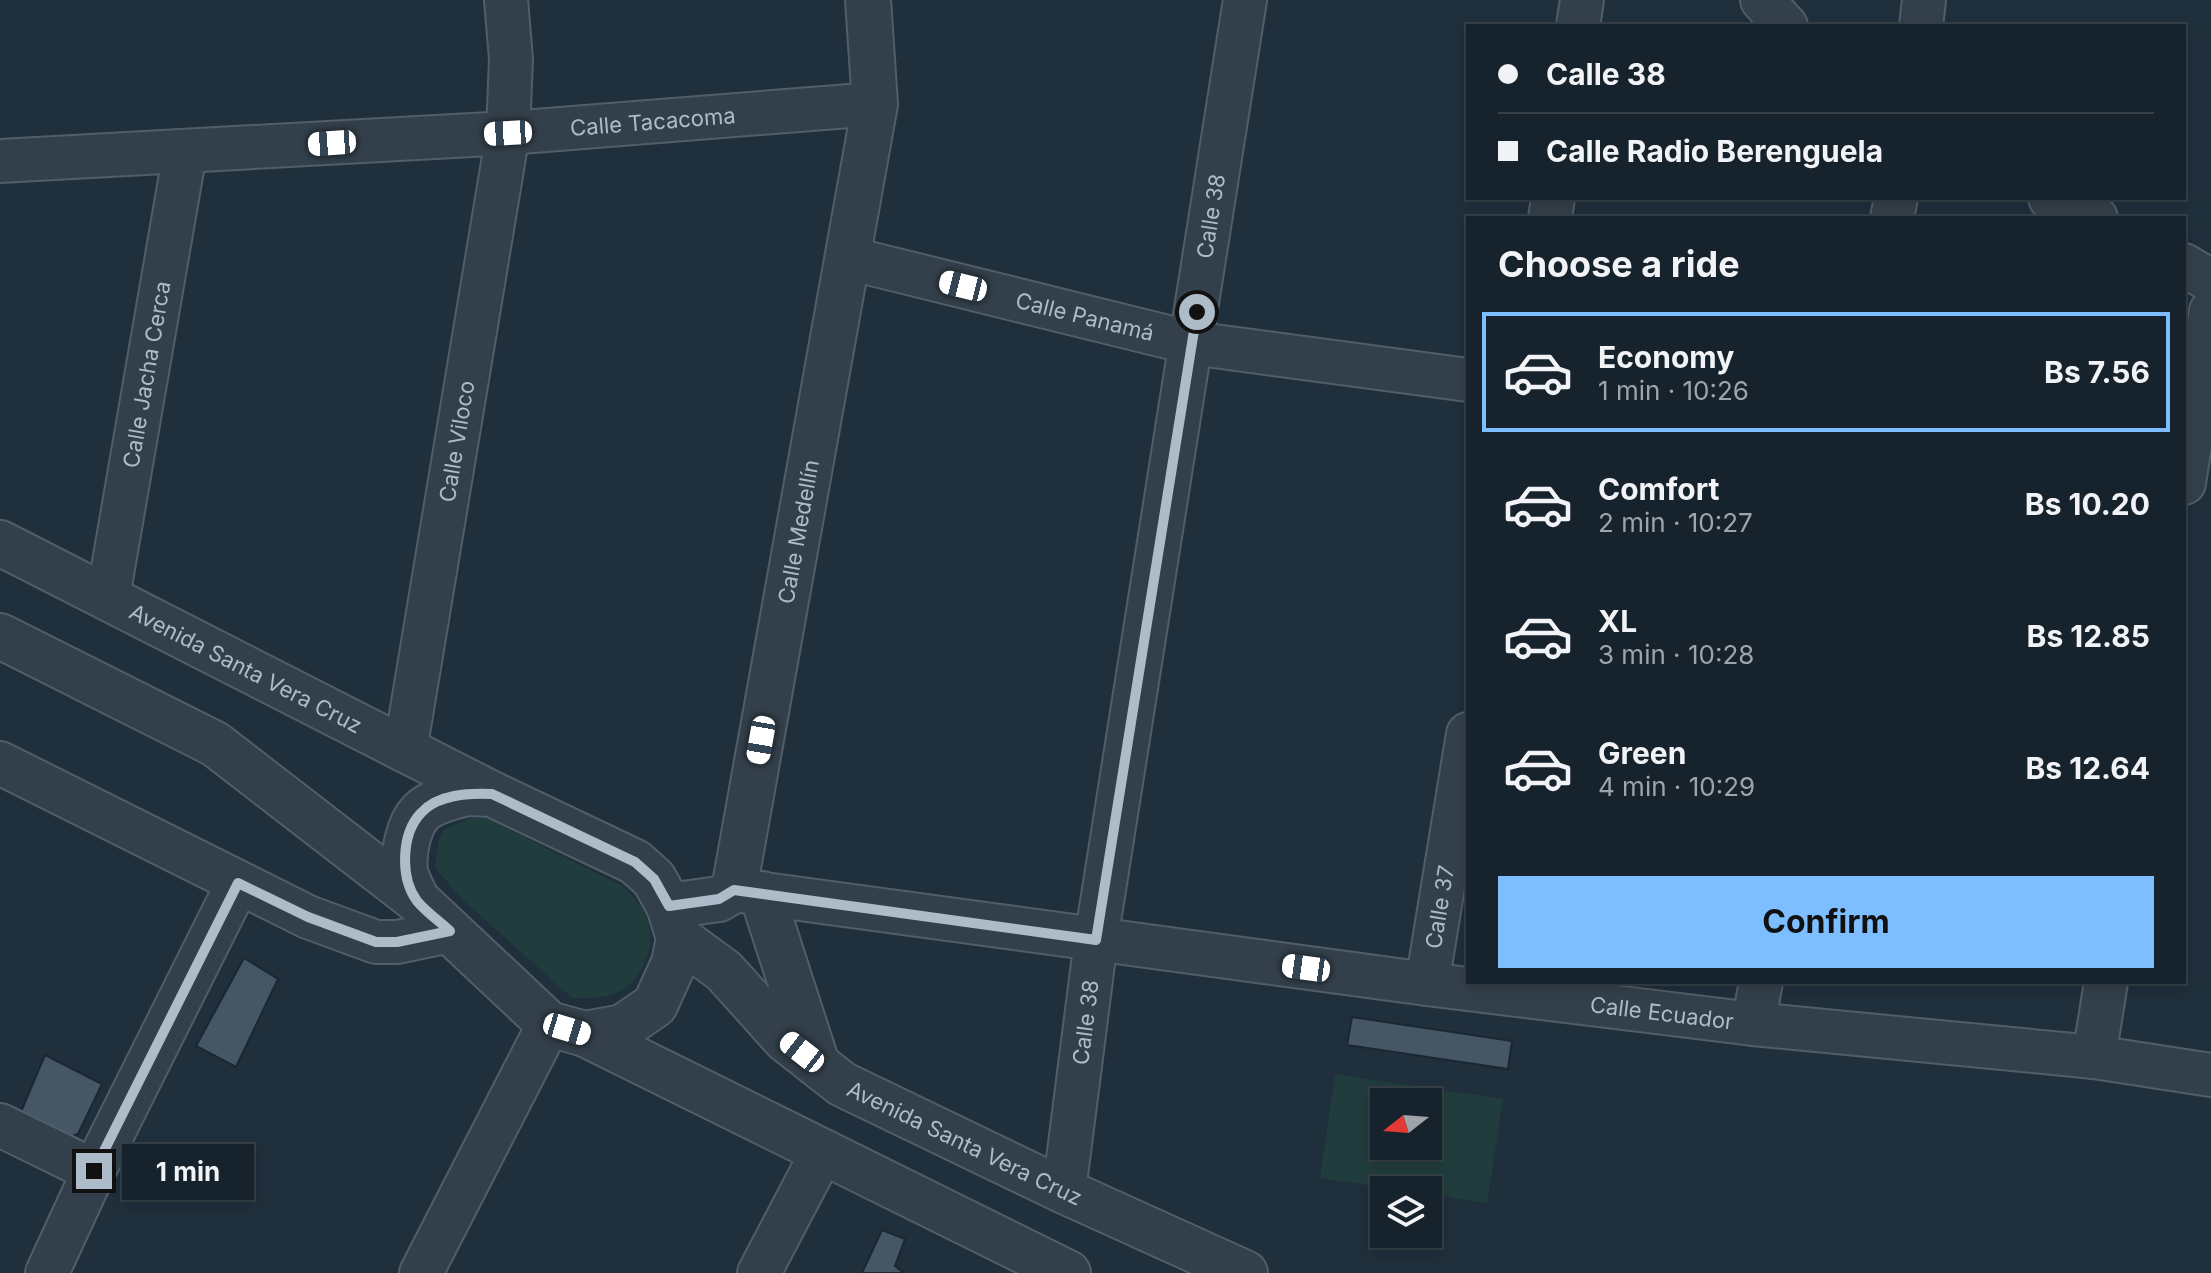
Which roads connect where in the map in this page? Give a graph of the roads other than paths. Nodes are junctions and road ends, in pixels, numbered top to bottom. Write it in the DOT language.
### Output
graph roads {
  1 [pos="506,0"];
  2 [pos="868,0"];
  3 [pos="1245,0"];
  4 [pos="1582,0"];
  5 [pos="1762,0"];
  6 [pos="1924,0"];
  7 [pos="1578,24"];
  8 [pos="1784,24"];
  9 [pos="1921,24"];
  10 [pos="875,104"];
  11 [pos="508,133"];
  12 [pos="185,152"];
  13 [pos="0,161"];
  14 [pos="2055,200"];
  15 [pos="2091,216"];
  16 [pos="848,258"];
  17 [pos="2186,266"];
  18 [pos="2211,281"];
  19 [pos="2211,311"];
  20 [pos="1192,343"];
  21 [pos="1466,380"];
  22 [pos="2186,471"];
  23 [pos="2186,484"];
  24 [pos="2211,487"];
  25 [pos="0,543"];
  26 [pos="108,597"];
  27 [pos="0,636"];
  28 [pos="1466,746"];
  29 [pos="405,751"];
  30 [pos="0,763"];
  31 [pos="492,794"];
  32 [pos="238,883"];
  33 [pos="748,892"];
  34 [pos="417,900"];
  35 [pos="674,922"];
  36 [pos="450,931"];
  37 [pos="1096,940"];
  38 [pos="1427,984"];
  39 [pos="1761,984"];
  40 [pos="2106,984"];
  41 [pos="1753,1024"];
  42 [pos="567,1029"];
  43 [pos="2094,1057"];
  44 [pos="817,1064"];
  45 [pos="2211,1075"];
  46 [pos="0,1125"];
  47 [pos="823,1151"];
  48 [pos="94,1171"];
  49 [pos="1064,1191"];
  50 [pos="47,1273"];
  51 [pos="421,1273"];
  52 [pos="759,1273"];
  53 [pos="1068,1273"];
  54 [pos="1245,1273"];
  1 -- 11 [label="street, Calle Viloco"];
  2 -- 10 [label="street, Calle Medellín"];
  3 -- 20 [label="street, Calle 38"];
  4 -- 7 [label="street"];
  5 -- 8 [label="street"];
  6 -- 9 [label="street"];
  10 -- 11 [label="street, Calle Tacacoma"];
  10 -- 16 [label="street, Calle Medellín"];
  11 -- 12 [label="street, Calle Tacacoma"];
  11 -- 29 [label="street, Calle Viloco"];
  12 -- 13 [label="street, Calle Tacacoma"];
  12 -- 26 [label="street, Calle Jacha Cerca"];
  14 -- 15 [label="street"];
  16 -- 20 [label="street, Calle Panamá"];
  16 -- 33 [label="street, Calle Medellín"];
  17 -- 18 [label="street"];
  19 -- 22 [label="street"];
  20 -- 21 [label="street, Calle Panamá"];
  20 -- 37 [label="street, Calle 38"];
  23 -- 24 [label="street"];
  25 -- 26 [label="street, Avenida Santa Vera Cruz"];
  26 -- 29 [label="street, Avenida Santa Vera Cruz"];
  27 -- 34 [label="street"];
  28 -- 38 [label="street, Calle 37"];
  29 -- 31 [label="street, Avenida Santa Vera Cruz"];
  30 -- 32 [label="street"];
  31 -- 34 [label="street"];
  31 -- 35 [label="street, Avenida Santa Vera Cruz"];
  32 -- 36 [label="street"];
  32 -- 48 [label="street"];
  33 -- 35 [label="street"];
  33 -- 37 [label="street, Calle Ecuador"];
  33 -- 44 [label="street"];
  34 -- 36 [label="street"];
  35 -- 42 [label="street"];
  35 -- 44 [label="street, Avenida Santa Vera Cruz"];
  36 -- 42 [label="street"];
  37 -- 38 [label="street, Calle Ecuador"];
  37 -- 49 [label="street, Calle 38"];
  38 -- 41 [label="street, Calle Ecuador"];
  39 -- 41 [label="street"];
  40 -- 43 [label="street"];
  41 -- 43 [label="street, Calle Ecuador"];
  42 -- 47 [label="street"];
  42 -- 51 [label="street"];
  43 -- 45 [label="street, Calle Ecuador"];
  44 -- 49 [label="street, Avenida Santa Vera Cruz"];
  46 -- 48 [label="street"];
  47 -- 52 [label="street"];
  47 -- 53 [label="street"];
  48 -- 50 [label="street"];
  49 -- 54 [label="street, Avenida Santa Vera Cruz"];
}
